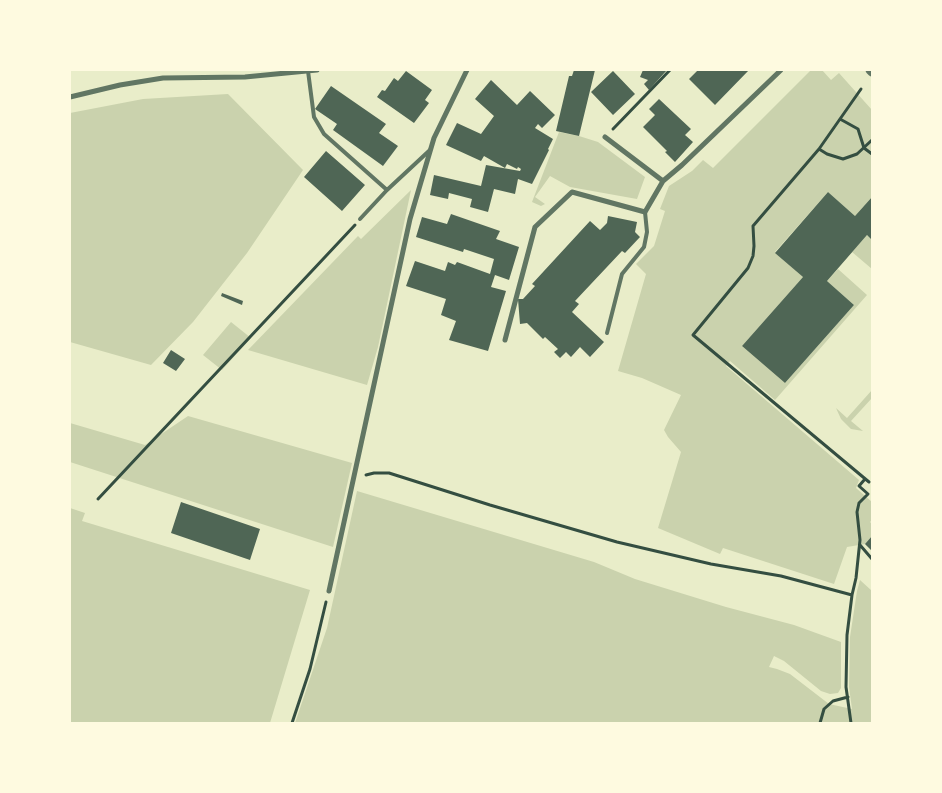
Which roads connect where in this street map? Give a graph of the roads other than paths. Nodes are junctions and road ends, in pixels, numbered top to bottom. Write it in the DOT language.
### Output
graph roads {
  1 [pos="318,70"];
  2 [pos="467,70"];
  3 [pos="781,70"];
  4 [pos="308,71"];
  5 [pos="70,97"];
  6 [pos="604,137"];
  7 [pos="430,150"];
  8 [pos="663,181"];
  9 [pos="387,190"];
  10 [pos="645,212"];
  11 [pos="360,219"];
  12 [pos="607,333"];
  13 [pos="505,340"];
  14 [pos="329,591"];
  1 -- 4 [label="street"];
  2 -- 7 [label="street"];
  3 -- 8 [label="street"];
  4 -- 5 [label="street"];
  4 -- 9 [label="lane"];
  6 -- 8 [label="street"];
  7 -- 9 [label="lane"];
  7 -- 14 [label="street"];
  8 -- 10 [label="street"];
  9 -- 11 [label="lane"];
  10 -- 12 [label="lane"];
  10 -- 13 [label="street"];
}
